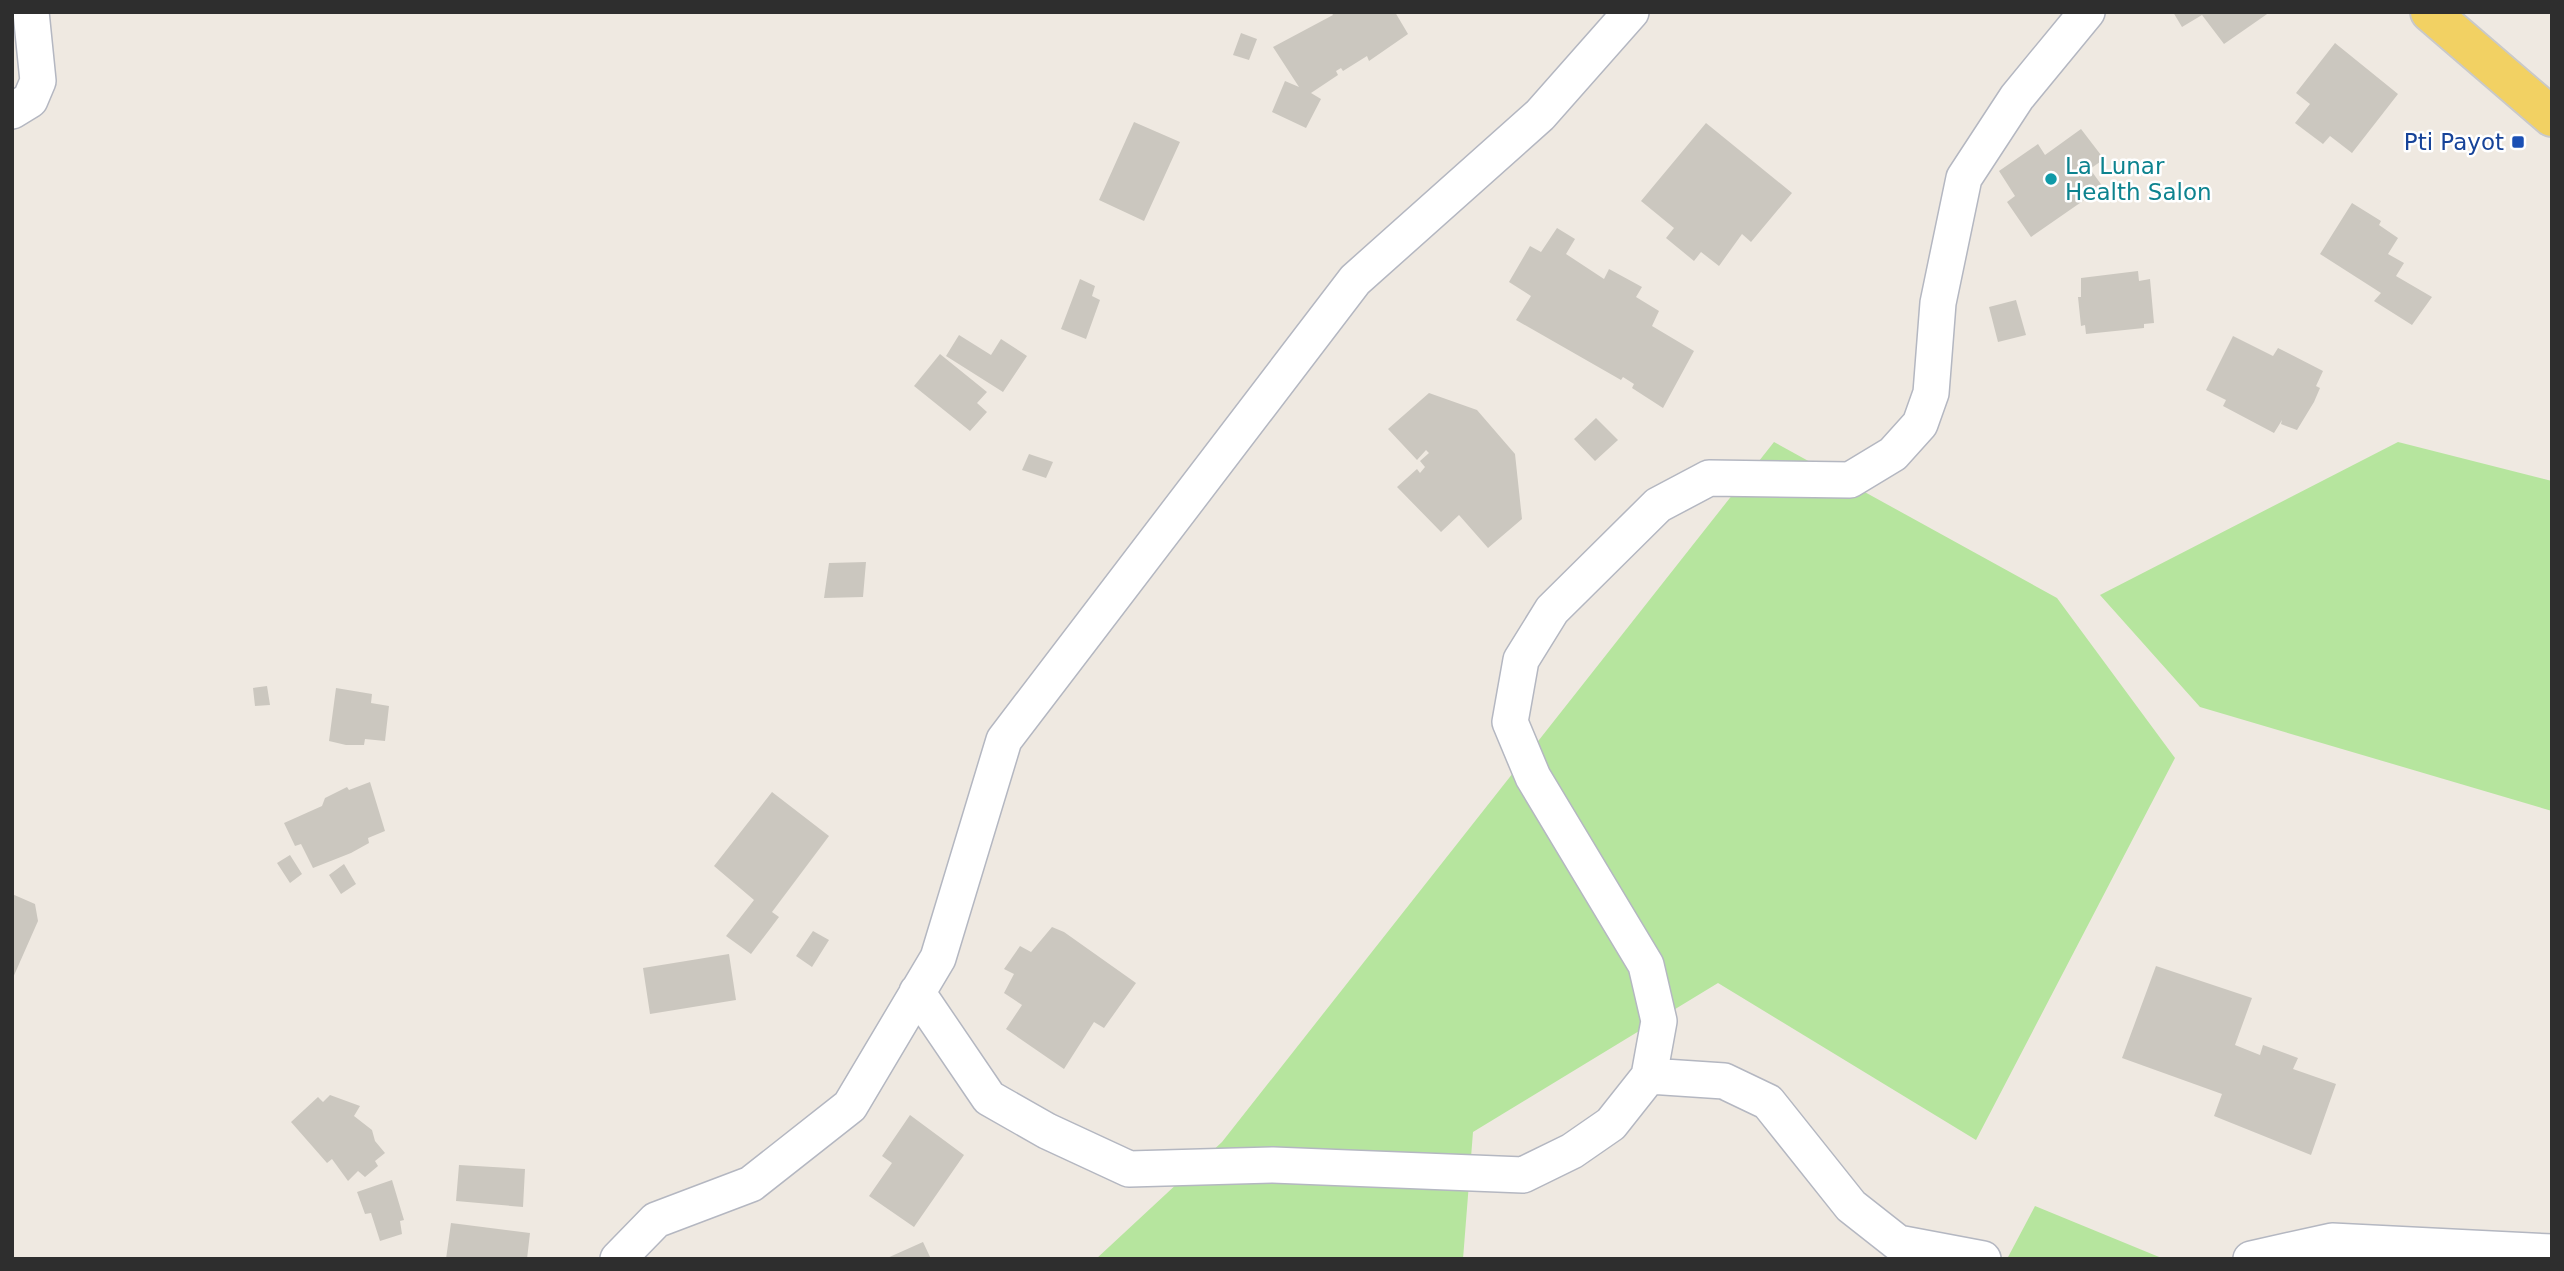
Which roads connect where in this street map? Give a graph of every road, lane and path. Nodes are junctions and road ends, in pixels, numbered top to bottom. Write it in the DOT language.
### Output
graph roads {
  1 [pos="31,12"];
  2 [pos="1630,12"];
  3 [pos="2087,12"];
  4 [pos="2430,12"];
  5 [pos="12,111"];
  6 [pos="2552,117"];
  7 [pos="917,992"];
  8 [pos="1649,1076"];
  9 [pos="2552,1252"];
  10 [pos="618,1259"];
  11 [pos="1983,1259"];
  12 [pos="2251,1259"];
  1 -- 5 [label="street"];
  2 -- 7 [label="street"];
  3 -- 8 [label="street"];
  4 -- 6 [label="main road"];
  7 -- 8 [label="street"];
  7 -- 10 [label="street"];
  8 -- 11 [label="street"];
  9 -- 12 [label="street"];
}
